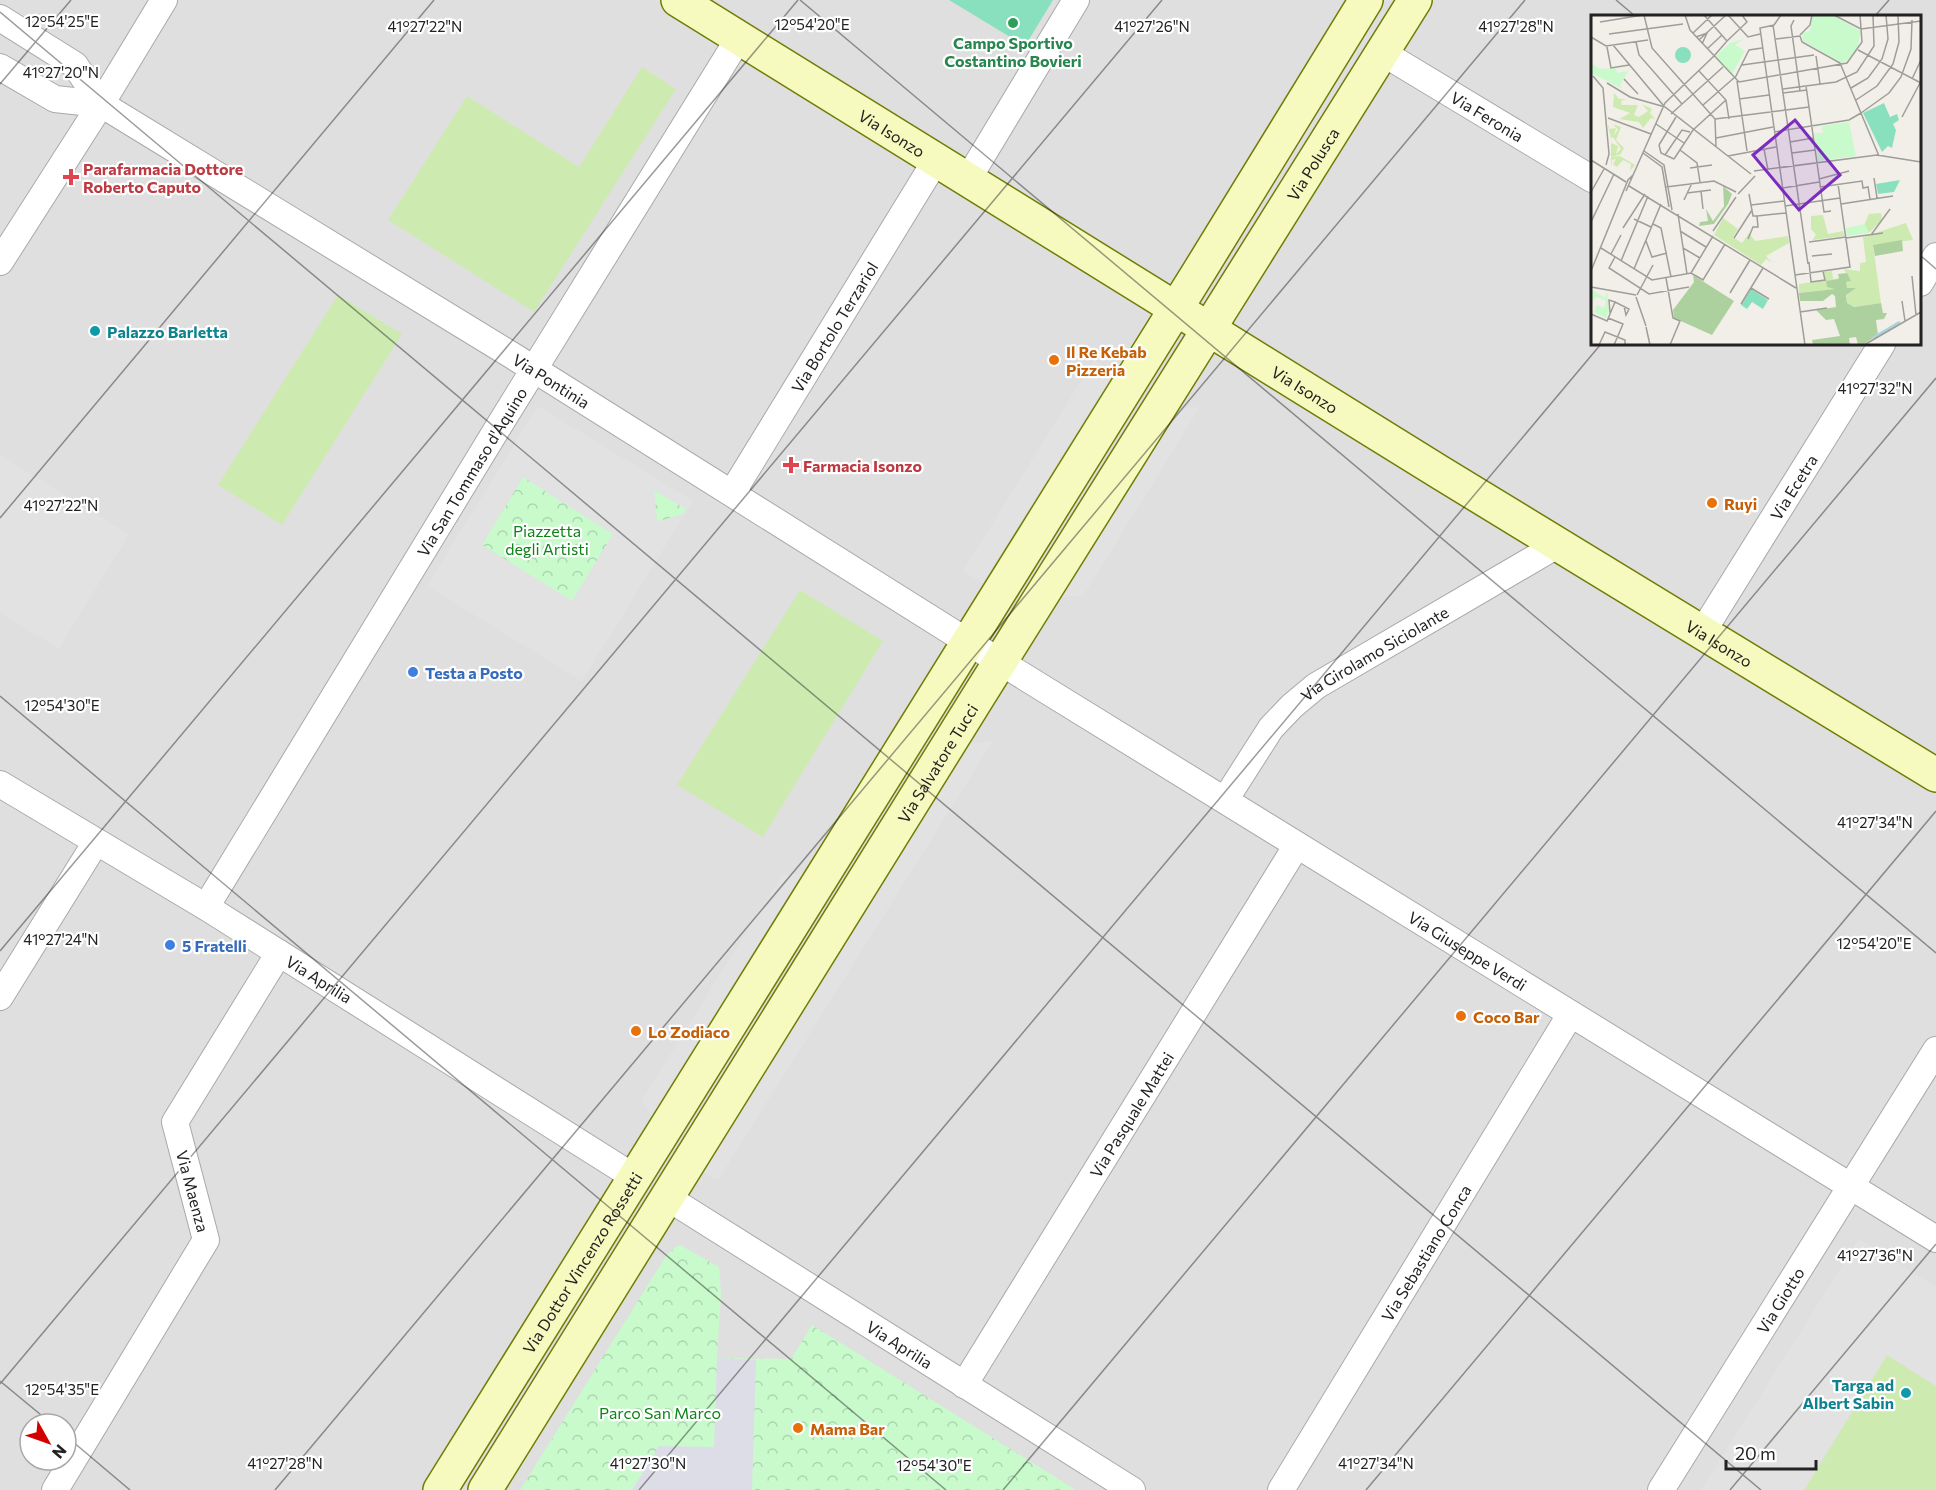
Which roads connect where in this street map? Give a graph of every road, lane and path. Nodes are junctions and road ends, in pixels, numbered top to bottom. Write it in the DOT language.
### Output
graph roads {
  1 [pos="164,0"];
  2 [pos="678,0"];
  3 [pos="1076,0"];
  4 [pos="1366,0"];
  5 [pos="1415,0"];
  6 [pos="0,18"];
  7 [pos="739,38"];
  8 [pos="1383,52"];
  9 [pos="0,67"];
  10 [pos="101,104"];
  11 [pos="936,160"];
  12 [pos="1591,178"];
  13 [pos="968,179"];
  14 [pos="1936,256"];
  15 [pos="0,262"];
  16 [pos="1921,281"];
  17 [pos="1176,309"];
  18 [pos="1210,329"];
  19 [pos="1876,346"];
  20 [pos="534,369"];
  21 [pos="732,493"];
  22 [pos="1559,544"];
  23 [pos="1703,631"];
  24 [pos="968,642"];
  25 [pos="1000,662"];
  26 [pos="1936,775"];
  27 [pos="0,784"];
  28 [pos="1224,800"];
  29 [pos="96,842"];
  30 [pos="1297,845"];
  31 [pos="206,907"];
  32 [pos="279,953"];
  33 [pos="0,997"];
  34 [pos="1570,1015"];
  35 [pos="1936,1050"];
  36 [pos="634,1177"];
  37 [pos="1852,1186"];
  38 [pos="668,1198"];
  39 [pos="1936,1239"];
  40 [pos="964,1385"];
  41 [pos="55,1490"];
  42 [pos="440,1490"];
  43 [pos="485,1490"];
  44 [pos="1132,1490"];
  45 [pos="1281,1490"];
  46 [pos="1661,1490"];
  1 -- 10 [label="street"];
  2 -- 7 [label="street, Via Isonzo"];
  3 -- 13 [label="street"];
  4 -- 17 [label="street"];
  5 -- 8 [label="street, Via Polusca"];
  6 -- 10 [label="street, Via Pontinia"];
  7 -- 11 [label="street, Via Isonzo"];
  7 -- 20 [label="street, Via San Tommaso d'Aquino"];
  8 -- 12 [label="street, Via Feronia"];
  8 -- 18 [label="street, Via Polusca"];
  9 -- 10 [label="street, Via Pontinia"];
  10 -- 15 [label="street"];
  10 -- 20 [label="street, Via Pontinia"];
  11 -- 13 [label="street, Via Isonzo"];
  11 -- 21 [label="street, Via Bortolo Terzariol"];
  13 -- 17 [label="street, Via Isonzo"];
  14 -- 16 [label="street"];
  17 -- 18 [label="street, Via Isonzo"];
  17 -- 24 [label="street"];
  18 -- 22 [label="street, Via Isonzo"];
  18 -- 25 [label="street, Via Salvatore Tucci"];
  19 -- 23 [label="street, Via Ecetra"];
  20 -- 21 [label="street, Via Pontinia"];
  20 -- 31 [label="street, Via San Tommaso d'Aquino"];
  21 -- 24 [label="street, Via Pontinia"];
  22 -- 23 [label="street, Via Isonzo"];
  22 -- 28 [label="street, Via Girolamo Siciolante"];
  23 -- 26 [label="street, Via Isonzo"];
  24 -- 25 [label="street, Via Pontinia"];
  24 -- 36 [label="street"];
  25 -- 28 [label="street, Via Giuseppe Verdi"];
  25 -- 38 [label="street, Via Salvatore Tucci"];
  27 -- 29 [label="street, Via Aprilia"];
  28 -- 30 [label="street, Via Giuseppe Verdi"];
  29 -- 31 [label="street, Via Aprilia"];
  29 -- 33 [label="street"];
  30 -- 34 [label="street, Via Giuseppe Verdi"];
  30 -- 40 [label="street, Via Pasquale Mattei"];
  31 -- 32 [label="street, Via Aprilia"];
  32 -- 36 [label="street, Via Aprilia"];
  32 -- 41 [label="street, Via Maenza"];
  34 -- 37 [label="street, Via Giuseppe Verdi"];
  34 -- 45 [label="street, Via Sebastiano Conca"];
  35 -- 37 [label="street, Via Giotto"];
  36 -- 38 [label="street, Via Dottor Vincenzo Rossetti"];
  36 -- 42 [label="street, Via Dottor Vincenzo Rossetti"];
  37 -- 39 [label="street, Via Giuseppe Verdi"];
  37 -- 46 [label="street, Via Giotto"];
  38 -- 40 [label="street, Via Aprilia"];
  38 -- 43 [label="street, Via Dottor Vincenzo Rossetti"];
  40 -- 44 [label="street, Via Aprilia"];
}
